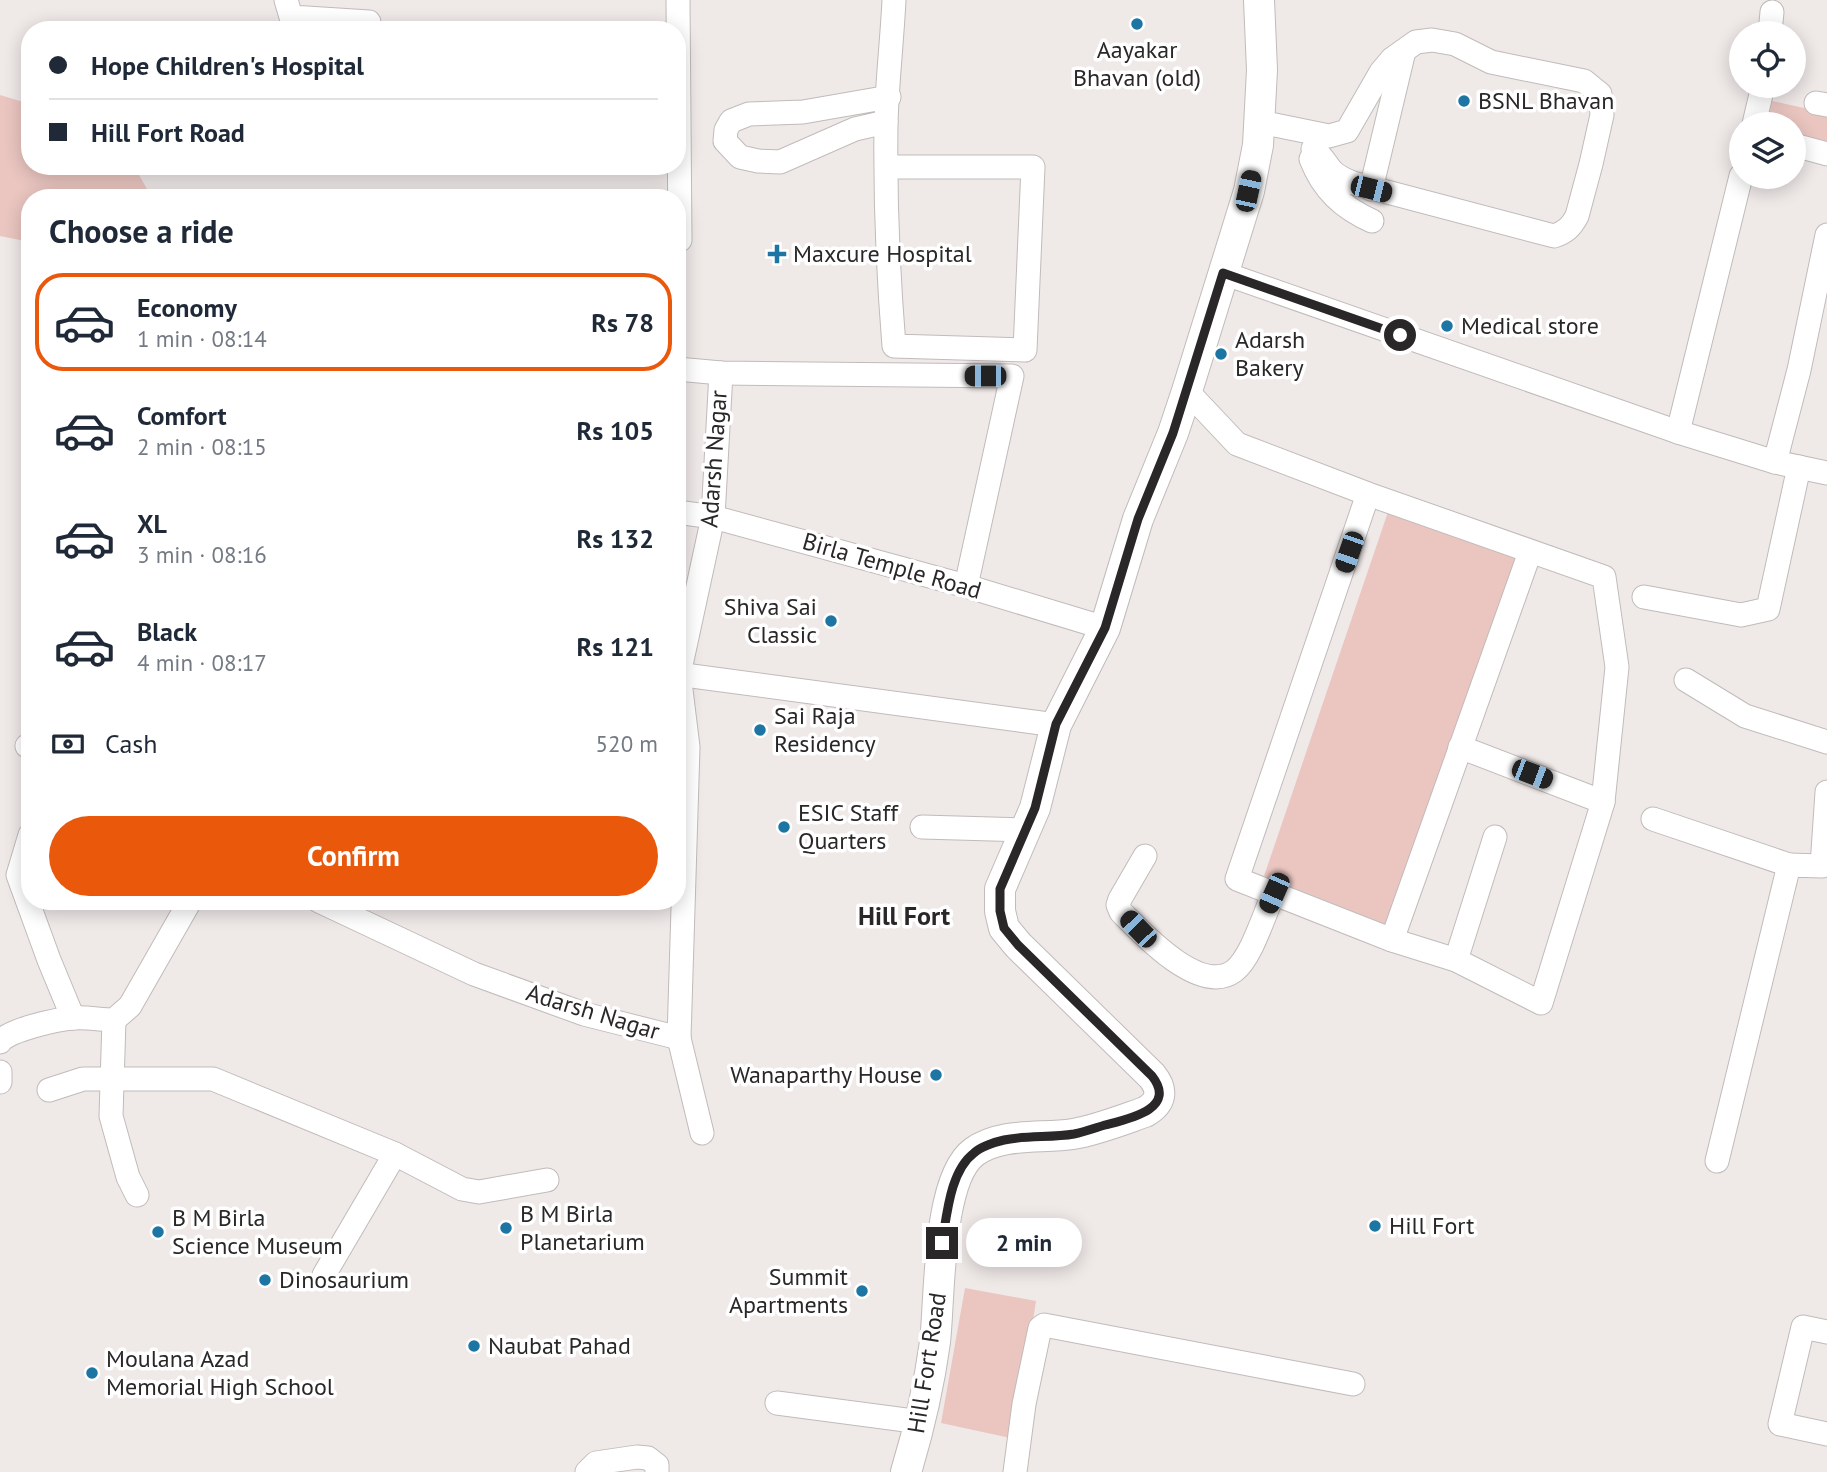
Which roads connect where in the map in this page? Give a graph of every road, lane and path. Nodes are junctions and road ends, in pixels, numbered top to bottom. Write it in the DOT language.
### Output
graph roads {
  1 [pos="286,0"];
  2 [pos="678,0"];
  3 [pos="894,0"];
  4 [pos="1258,1"];
  5 [pos="353,21"];
  6 [pos="678,21"];
  7 [pos="1404,51"];
  8 [pos="889,97"];
  9 [pos="1260,121"];
  10 [pos="886,122"];
  11 [pos="1311,141"];
  12 [pos="1806,148"];
  13 [pos="1827,154"];
  14 [pos="887,167"];
  15 [pos="1371,189"];
  16 [pos="1738,189"];
  17 [pos="1373,221"];
  18 [pos="1827,235"];
  19 [pos="1223,273"];
  20 [pos="686,370"];
  21 [pos="721,373"];
  22 [pos="1187,391"];
  23 [pos="1678,432"];
  24 [pos="1774,461"];
  25 [pos="1799,467"];
  26 [pos="1827,473"];
  27 [pos="1368,494"];
  28 [pos="686,513"];
  29 [pos="713,517"];
  30 [pos="1530,552"];
  31 [pos="966,586"];
  32 [pos="1644,597"];
  33 [pos="1105,628"];
  34 [pos="686,638"];
  35 [pos="686,675"];
  36 [pos="1686,680"];
  37 [pos="1056,724"];
  38 [pos="1827,742"];
  39 [pos="1460,747"];
  40 [pos="1827,792"];
  41 [pos="1603,802"];
  42 [pos="1653,819"];
  43 [pos="922,827"];
  44 [pos="1026,830"];
  45 [pos="1496,837"];
  46 [pos="1145,856"];
  47 [pos="21,865"];
  48 [pos="1789,865"];
  49 [pos="1824,866"];
  50 [pos="21,883"];
  51 [pos="1274,893"];
  52 [pos="31,910"];
  53 [pos="185,910"];
  54 [pos="341,910"];
  55 [pos="680,910"];
  56 [pos="1392,940"];
  57 [pos="1456,960"];
  58 [pos="73,1018"];
  59 [pos="114,1020"];
  60 [pos="679,1038"];
  61 [pos="0,1042"];
  62 [pos="0,1072"];
  63 [pos="111,1078"];
  64 [pos="0,1082"];
  65 [pos="50,1090"];
  66 [pos="702,1133"];
  67 [pos="395,1154"];
  68 [pos="1717,1161"];
  69 [pos="547,1180"];
  70 [pos="136,1195"];
  71 [pos="324,1275"];
  72 [pos="1827,1332"];
  73 [pos="1353,1384"];
  74 [pos="778,1403"];
  75 [pos="921,1422"];
  76 [pos="1827,1434"];
  77 [pos="587,1472"];
  78 [pos="657,1472"];
  79 [pos="906,1472"];
  80 [pos="1015,1472"];
  1 -- 5 [label="street"];
  2 -- 6 [label="street"];
  3 -- 8 [label="street"];
  4 -- 9 [label="main road, Hill Fort Road"];
  7 -- 11 [label="street"];
  7 -- 15 [label="street"];
  7 -- 15 [label="street"];
  8 -- 10 [label="street"];
  8 -- 10 [label="street"];
  9 -- 11 [label="street"];
  9 -- 19 [label="main road, Hill Fort Road"];
  10 -- 14 [label="street"];
  11 -- 15 [label="street"];
  11 -- 17 [label="street"];
  12 -- 13 [label="street"];
  14 -- 14 [label="street"];
  16 -- 23 [label="street"];
  18 -- 24 [label="street"];
  19 -- 22 [label="main road, Hill Fort Road"];
  19 -- 23 [label="street"];
  20 -- 21 [label="street"];
  21 -- 29 [label="street, Adarsh Nagar"];
  21 -- 31 [label="street"];
  22 -- 27 [label="street"];
  22 -- 33 [label="main road, Hill Fort Road"];
  23 -- 24 [label="street"];
  24 -- 25 [label="street"];
  25 -- 26 [label="street"];
  25 -- 32 [label="street"];
  27 -- 30 [label="street"];
  27 -- 51 [label="street"];
  28 -- 29 [label="street, Birla Temple Road"];
  29 -- 31 [label="street, Birla Temple Road"];
  29 -- 34 [label="street, Adarsh Nagar"];
  30 -- 39 [label="street"];
  30 -- 41 [label="street"];
  31 -- 33 [label="street, Birla Temple Road"];
  33 -- 37 [label="main road, Hill Fort Road"];
  35 -- 37 [label="street"];
  36 -- 38 [label="street"];
  37 -- 44 [label="main road, Hill Fort Road"];
  39 -- 41 [label="street"];
  39 -- 56 [label="street"];
  40 -- 49 [label="street"];
  41 -- 57 [label="street"];
  42 -- 48 [label="street"];
  43 -- 44 [label="street"];
  44 -- 75 [label="main road, Hill Fort Road"];
  45 -- 57 [label="street"];
  46 -- 51 [label="street"];
  47 -- 50 [label="street"];
  48 -- 49 [label="street"];
  48 -- 68 [label="street"];
  51 -- 56 [label="street"];
  52 -- 58 [label="street"];
  53 -- 59 [label="street"];
  54 -- 60 [label="street, Adarsh Nagar"];
  55 -- 60 [label="street, Adarsh Nagar"];
  56 -- 57 [label="street"];
  58 -- 59 [label="street"];
  58 -- 61 [label="street"];
  59 -- 63 [label="street"];
  60 -- 66 [label="street"];
  62 -- 64 [label="street"];
  63 -- 65 [label="street"];
  63 -- 67 [label="street"];
  63 -- 70 [label="street"];
  67 -- 69 [label="street"];
  67 -- 71 [label="street"];
  72 -- 76 [label="street"];
  73 -- 80 [label="street"];
  74 -- 75 [label="street"];
  75 -- 79 [label="main road, Hill Fort Road"];
  77 -- 78 [label="street"];
}
